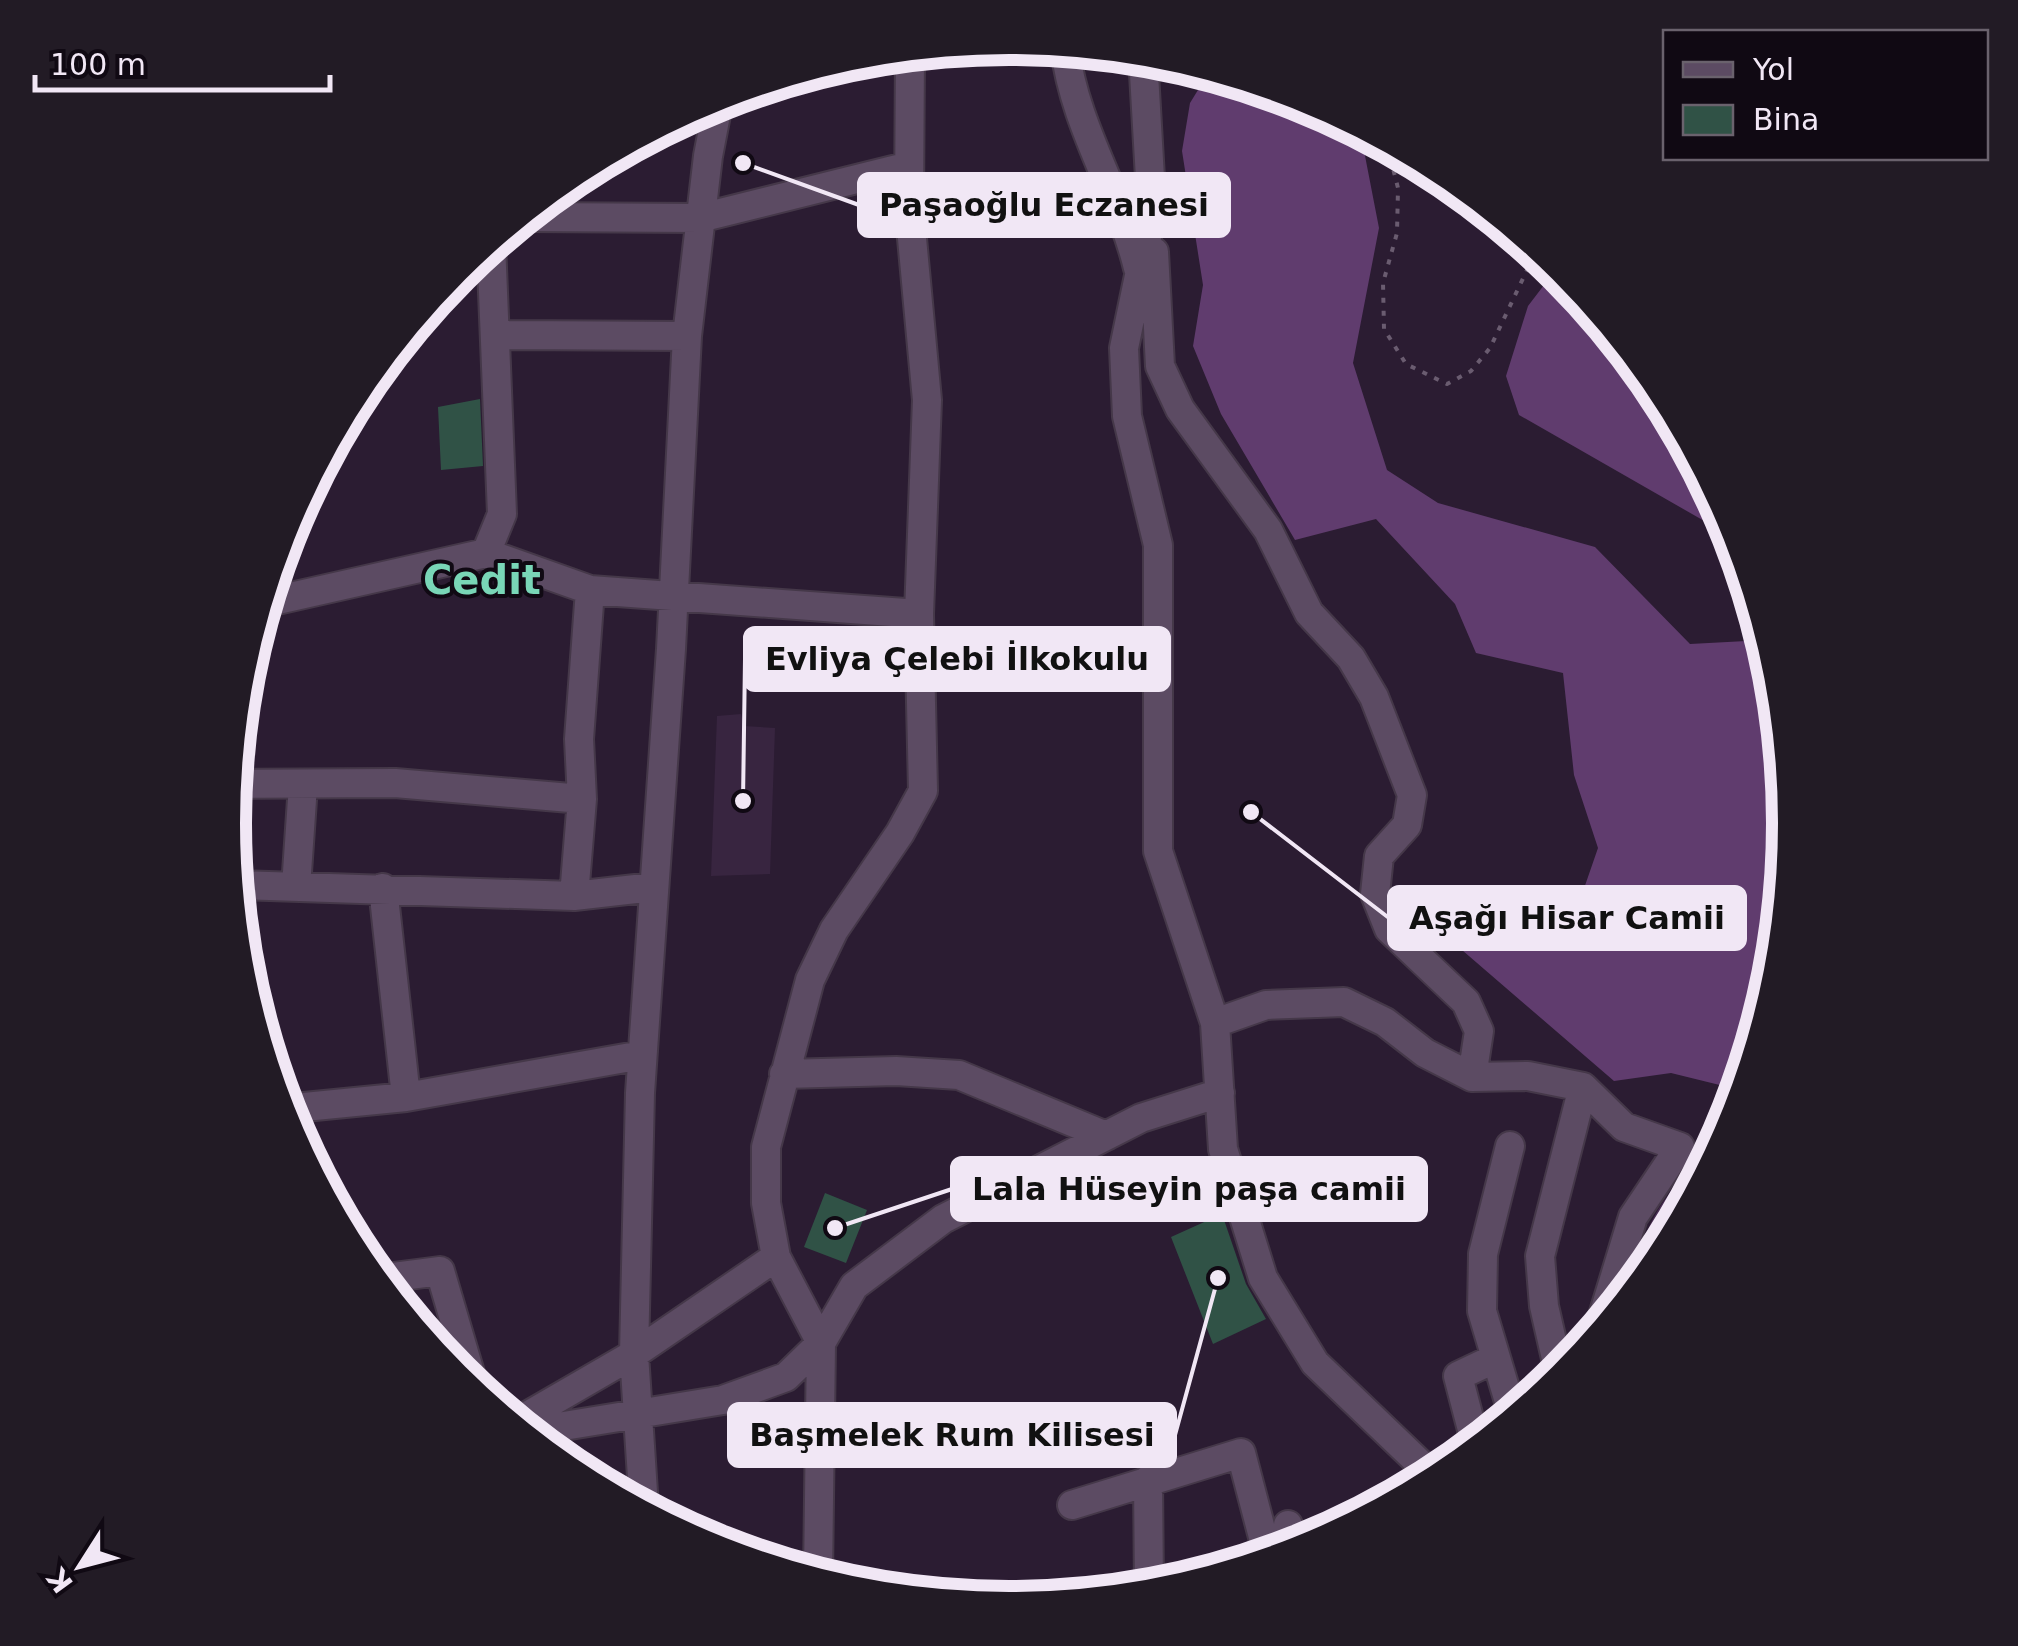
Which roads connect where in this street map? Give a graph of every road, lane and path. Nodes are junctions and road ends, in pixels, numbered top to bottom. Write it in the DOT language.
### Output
graph roads {
  1 [pos="1067,63"];
  2 [pos="910,67"];
  3 [pos="1145,73"];
  4 [pos="716,119"];
  5 [pos="1392,163"];
  6 [pos="909,166"];
  7 [pos="1152,213"];
  8 [pos="545,218"];
  9 [pos="700,218"];
  10 [pos="493,261"];
  11 [pos="1529,265"];
  12 [pos="1140,274"];
  13 [pos="497,335"];
  14 [pos="687,336"];
  15 [pos="486,553"];
  16 [pos="590,590"];
  17 [pos="674,595"];
  18 [pos="280,599"];
  19 [pos="920,614"];
  20 [pos="248,784"];
  21 [pos="302,785"];
  22 [pos="582,799"];
  23 [pos="249,885"];
  24 [pos="296,886"];
  25 [pos="653,886"];
  26 [pos="384,888"];
  27 [pos="574,896"];
  28 [pos="1215,1023"];
  29 [pos="642,1055"];
  30 [pos="784,1074"];
  31 [pos="1472,1077"];
  32 [pos="1583,1087"];
  33 [pos="1220,1093"];
  34 [pos="406,1097"];
  35 [pos="301,1108"];
  36 [pos="1106,1136"];
  37 [pos="1510,1146"];
  38 [pos="776,1258"];
  39 [pos="396,1276"];
  40 [pos="1610,1292"];
  41 [pos="821,1343"];
  42 [pos="634,1354"];
  43 [pos="1555,1356"];
  44 [pos="1496,1358"];
  45 [pos="466,1360"];
  46 [pos="1508,1400"];
  47 [pos="529,1415"];
  48 [pos="640,1416"];
  49 [pos="547,1429"];
  50 [pos="1472,1429"];
  51 [pos="1421,1464"];
  52 [pos="1148,1480"];
  53 [pos="640,1491"];
  54 [pos="1072,1505"];
  55 [pos="1264,1542"];
  56 [pos="818,1561"];
  57 [pos="1148,1573"];
  1 -- 12 [label="street"];
  2 -- 6 [label="street"];
  3 -- 7 [label="street"];
  4 -- 9 [label="street"];
  5 -- 11 [label="path"];
  6 -- 9 [label="street"];
  6 -- 19 [label="street"];
  7 -- 12 [label="street"];
  7 -- 31 [label="street"];
  8 -- 9 [label="street"];
  9 -- 14 [label="street"];
  10 -- 13 [label="street"];
  12 -- 28 [label="street"];
  13 -- 14 [label="street"];
  13 -- 15 [label="street"];
  14 -- 17 [label="street"];
  15 -- 16 [label="street"];
  15 -- 18 [label="street"];
  16 -- 17 [label="street"];
  16 -- 22 [label="street"];
  17 -- 19 [label="street"];
  17 -- 25 [label="street"];
  19 -- 30 [label="street"];
  20 -- 21 [label="street"];
  21 -- 22 [label="street"];
  21 -- 24 [label="street"];
  22 -- 27 [label="street"];
  23 -- 24 [label="street"];
  24 -- 26 [label="street"];
  25 -- 27 [label="street"];
  25 -- 29 [label="street"];
  26 -- 27 [label="street"];
  26 -- 34 [label="street"];
  28 -- 31 [label="street"];
  28 -- 33 [label="street"];
  29 -- 34 [label="street"];
  29 -- 42 [label="street"];
  30 -- 36 [label="street"];
  30 -- 38 [label="street"];
  31 -- 32 [label="street"];
  32 -- 40 [label="street"];
  32 -- 43 [label="street"];
  33 -- 36 [label="street"];
  33 -- 51 [label="street"];
  34 -- 35 [label="street"];
  36 -- 41 [label="street"];
  37 -- 44 [label="street"];
  38 -- 41 [label="street"];
  38 -- 42 [label="street"];
  39 -- 45 [label="street"];
  41 -- 48 [label="street"];
  41 -- 56 [label="street"];
  42 -- 47 [label="street"];
  42 -- 48 [label="street"];
  44 -- 46 [label="street"];
  44 -- 50 [label="street"];
  48 -- 49 [label="street"];
  48 -- 53 [label="street"];
  52 -- 54 [label="street"];
  52 -- 55 [label="street"];
  52 -- 57 [label="street"];
}
